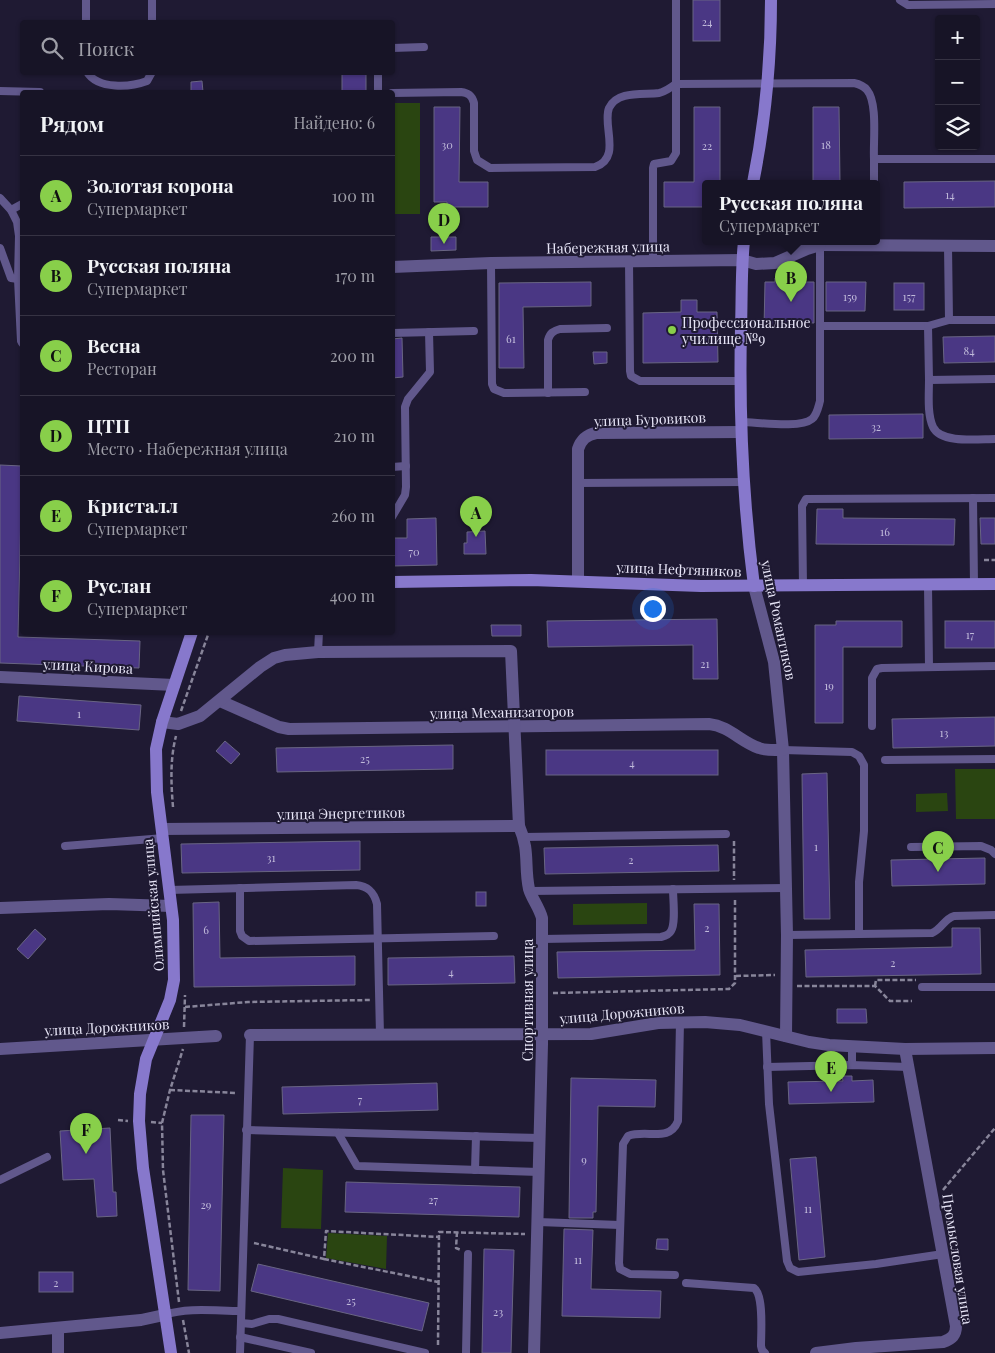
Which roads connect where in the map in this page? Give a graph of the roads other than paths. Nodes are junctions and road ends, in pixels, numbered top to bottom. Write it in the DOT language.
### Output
graph roads {
  1 [pos="86,0"];
  2 [pos="152,0"];
  3 [pos="676,0"];
  4 [pos="771,0"];
  5 [pos="900,0"];
  6 [pos="995,4"];
  7 [pos="86,20"];
  8 [pos="152,20"];
  9 [pos="424,47"];
  10 [pos="395,48"];
  11 [pos="88,75"];
  12 [pos="150,75"];
  13 [pos="378,75"];
  14 [pos="768,82"];
  15 [pos="676,84"];
  16 [pos="378,90"];
  17 [pos="0,91"];
  18 [pos="20,92"];
  19 [pos="395,93"];
  20 [pos="874,159"];
  21 [pos="995,159"];
  22 [pos="754,180"];
  23 [pos="874,180"];
  24 [pos="0,198"];
  25 [pos="20,205"];
  26 [pos="11,210"];
  27 [pos="880,243"];
  28 [pos="744,245"];
  29 [pos="820,245"];
  30 [pos="948,246"];
  31 [pos="995,246"];
  32 [pos="0,248"];
  33 [pos="742,260"];
  34 [pos="629,261"];
  35 [pos="653,261"];
  36 [pos="491,263"];
  37 [pos="395,267"];
  38 [pos="18,279"];
  39 [pos="20,320"];
  40 [pos="949,320"];
  41 [pos="995,320"];
  42 [pos="820,326"];
  43 [pos="928,326"];
  44 [pos="607,328"];
  45 [pos="474,331"];
  46 [pos="429,332"];
  47 [pos="395,333"];
  48 [pos="995,379"];
  49 [pos="929,380"];
  50 [pos="740,381"];
  51 [pos="548,392"];
  52 [pos="585,392"];
  53 [pos="741,427"];
  54 [pos="995,439"];
  55 [pos="406,466"];
  56 [pos="395,467"];
  57 [pos="745,482"];
  58 [pos="577,483"];
  59 [pos="972,498"];
  60 [pos="995,498"];
  61 [pos="395,512"];
  62 [pos="578,581"];
  63 [pos="395,582"];
  64 [pos="974,584"];
  65 [pos="995,584"];
  66 [pos="928,585"];
  67 [pos="754,586"];
  68 [pos="803,586"];
  69 [pos="191,635"];
  70 [pos="319,635"];
  71 [pos="318,652"];
  72 [pos="929,666"];
  73 [pos="995,666"];
  74 [pos="0,678"];
  75 [pos="174,685"];
  76 [pos="220,701"];
  77 [pos="162,722"];
  78 [pos="513,726"];
  79 [pos="872,726"];
  80 [pos="783,750"];
  81 [pos="995,759"];
  82 [pos="885,760"];
  83 [pos="522,831"];
  84 [pos="163,834"];
  85 [pos="726,834"];
  86 [pos="65,846"];
  87 [pos="912,847"];
  88 [pos="995,854"];
  89 [pos="240,888"];
  90 [pos="787,888"];
  91 [pos="673,889"];
  92 [pos="169,890"];
  93 [pos="530,891"];
  94 [pos="171,906"];
  95 [pos="0,908"];
  96 [pos="995,915"];
  97 [pos="787,934"];
  98 [pos="859,934"];
  99 [pos="494,936"];
  100 [pos="377,938"];
  101 [pos="542,939"];
  102 [pos="922,987"];
  103 [pos="995,987"];
  104 [pos="680,1022"];
  105 [pos="766,1031"];
  106 [pos="542,1034"];
  107 [pos="250,1035"];
  108 [pos="380,1035"];
  109 [pos="216,1036"];
  110 [pos="786,1036"];
  111 [pos="154,1039"];
  112 [pos="852,1047"];
  113 [pos="995,1048"];
  114 [pos="0,1049"];
  115 [pos="905,1049"];
  116 [pos="852,1065"];
  117 [pos="908,1067"];
  118 [pos="767,1068"];
  119 [pos="246,1130"];
  120 [pos="338,1133"];
  121 [pos="476,1136"];
  122 [pos="540,1138"];
  123 [pos="47,1157"];
  124 [pos="475,1170"];
  125 [pos="539,1172"];
  126 [pos="0,1180"];
  127 [pos="538,1222"];
  128 [pos="620,1225"];
  129 [pos="468,1254"];
  130 [pos="943,1254"];
  131 [pos="675,1275"];
  132 [pos="686,1283"];
  133 [pos="241,1312"];
  134 [pos="164,1315"];
  135 [pos="241,1323"];
  136 [pos="58,1328"];
  137 [pos="0,1333"];
  138 [pos="240,1337"];
  139 [pos="58,1353"];
  140 [pos="171,1353"];
  141 [pos="240,1353"];
  142 [pos="311,1353"];
  143 [pos="424,1353"];
  144 [pos="466,1353"];
  145 [pos="534,1353"];
  146 [pos="766,1353"];
  147 [pos="816,1353"];
  1 -- 7 [label="lane"];
  2 -- 8 [label="lane"];
  3 -- 15 [label="lane"];
  4 -- 14 [label="street"];
  5 -- 6 [label="lane"];
  9 -- 10 [label="lane"];
  11 -- 12 [label="lane"];
  13 -- 16 [label="lane"];
  14 -- 15 [label="lane"];
  14 -- 20 [label="lane"];
  14 -- 22 [label="street"];
  15 -- 19 [label="lane"];
  15 -- 35 [label="lane"];
  17 -- 18 [label="lane"];
  20 -- 21 [label="lane"];
  20 -- 23 [label="lane"];
  24 -- 26 [label="lane"];
  25 -- 26 [label="lane"];
  26 -- 38 [label="lane"];
  27 -- 30 [label="street, Набережная улица"];
  28 -- 33 [label="street, улица Романтиков"];
  29 -- 33 [label="street, Набережная улица"];
  29 -- 42 [label="lane"];
  30 -- 31 [label="street, Набережная улица"];
  30 -- 40 [label="lane"];
  32 -- 38 [label="lane"];
  33 -- 35 [label="street, Набережная улица"];
  33 -- 50 [label="street, улица Романтиков"];
  34 -- 35 [label="street, Набережная улица"];
  34 -- 36 [label="street, Набережная улица"];
  34 -- 50 [label="lane"];
  36 -- 37 [label="street, Набережная улица"];
  36 -- 51 [label="lane"];
  38 -- 39 [label="lane"];
  40 -- 41 [label="lane"];
  40 -- 43 [label="lane"];
  42 -- 43 [label="lane"];
  42 -- 53 [label="lane"];
  43 -- 49 [label="lane"];
  44 -- 51 [label="lane"];
  45 -- 46 [label="lane"];
  46 -- 47 [label="lane"];
  46 -- 55 [label="lane"];
  48 -- 49 [label="lane"];
  49 -- 54 [label="lane"];
  50 -- 53 [label="street, улица Романтиков"];
  51 -- 52 [label="lane"];
  53 -- 57 [label="street, улица Романтиков"];
  53 -- 58 [label="street, улица Буровиков"];
  55 -- 56 [label="lane"];
  55 -- 61 [label="lane"];
  57 -- 58 [label="lane"];
  57 -- 67 [label="street, улица Романтиков"];
  58 -- 62 [label="street, улица Буровиков"];
  59 -- 60 [label="lane"];
  59 -- 64 [label="lane"];
  59 -- 68 [label="lane"];
  62 -- 63 [label="street, улица Нефтяников"];
  62 -- 67 [label="street, улица Нефтяников"];
  64 -- 65 [label="street, улица Нефтяников"];
  64 -- 66 [label="street, улица Нефтяников"];
  66 -- 68 [label="street, улица Нефтяников"];
  66 -- 72 [label="lane"];
  67 -- 68 [label="street, улица Нефтяников"];
  67 -- 80 [label="street, улица Романтиков"];
  69 -- 75 [label="street, Олимпийская улица"];
  70 -- 71 [label="lane"];
  71 -- 76 [label="street"];
  71 -- 78 [label="street, Спортивная улица"];
  72 -- 73 [label="lane"];
  72 -- 79 [label="lane"];
  74 -- 75 [label="street, улица Кирова"];
  75 -- 77 [label="street, Олимпийская улица"];
  76 -- 77 [label="street"];
  76 -- 78 [label="street, улица Механизаторов"];
  77 -- 84 [label="street, Олимпийская улица"];
  78 -- 80 [label="street, улица Механизаторов"];
  78 -- 83 [label="street, Спортивная улица"];
  80 -- 90 [label="street, улица Романтиков"];
  80 -- 98 [label="lane"];
  81 -- 82 [label="lane"];
  83 -- 84 [label="street, улица Энергетиков"];
  83 -- 85 [label="lane"];
  83 -- 93 [label="street, Спортивная улица"];
  84 -- 86 [label="lane"];
  84 -- 92 [label="street, Олимпийская улица"];
  87 -- 88 [label="lane"];
  89 -- 92 [label="lane"];
  89 -- 100 [label="lane"];
  89 -- 100 [label="lane"];
  90 -- 91 [label="lane"];
  90 -- 97 [label="street, улица Романтиков"];
  91 -- 93 [label="lane"];
  91 -- 101 [label="lane"];
  92 -- 94 [label="street, Олимпийская улица"];
  93 -- 101 [label="street, Спортивная улица"];
  94 -- 95 [label="street"];
  94 -- 111 [label="street, Олимпийская улица"];
  96 -- 98 [label="lane"];
  97 -- 98 [label="lane"];
  97 -- 110 [label="street, улица Романтиков"];
  99 -- 100 [label="lane"];
  100 -- 108 [label="lane"];
  101 -- 106 [label="street, Спортивная улица"];
  102 -- 103 [label="lane"];
  104 -- 105 [label="street, улица Дорожников"];
  104 -- 106 [label="street, улица Дорожников"];
  104 -- 128 [label="lane"];
  105 -- 110 [label="street, улица Дорожников"];
  105 -- 118 [label="lane"];
  106 -- 108 [label="street, улица Дорожников"];
  106 -- 122 [label="street, Спортивная улица"];
  107 -- 108 [label="street, улица Дорожников"];
  107 -- 119 [label="lane"];
  109 -- 111 [label="street, улица Дорожников"];
  110 -- 112 [label="street, улица Дорожников"];
  111 -- 114 [label="street, улица Дорожников"];
  111 -- 134 [label="street, Олимпийская улица"];
  112 -- 115 [label="street, улица Дорожников"];
  112 -- 116 [label="lane"];
  113 -- 115 [label="street, улица Дорожников"];
  115 -- 117 [label="street, Промысловая улица"];
  116 -- 117 [label="lane"];
  116 -- 118 [label="lane"];
  117 -- 130 [label="street, Промысловая улица"];
  118 -- 130 [label="lane"];
  119 -- 120 [label="lane"];
  119 -- 133 [label="lane"];
  120 -- 121 [label="lane"];
  120 -- 124 [label="lane"];
  121 -- 122 [label="lane"];
  121 -- 124 [label="lane"];
  122 -- 125 [label="street, Спортивная улица"];
  123 -- 126 [label="lane"];
  124 -- 125 [label="lane"];
  125 -- 127 [label="street, Спортивная улица"];
  127 -- 128 [label="lane"];
  127 -- 145 [label="street, Спортивная улица"];
  128 -- 131 [label="lane"];
  129 -- 144 [label="lane"];
  130 -- 147 [label="street, Промысловая улица"];
  132 -- 146 [label="lane"];
  133 -- 134 [label="lane"];
  133 -- 135 [label="lane"];
  134 -- 136 [label="street"];
  134 -- 140 [label="street, Олимпийская улица"];
  135 -- 138 [label="lane"];
  135 -- 143 [label="lane"];
  136 -- 137 [label="street"];
  136 -- 139 [label="street"];
  138 -- 141 [label="lane"];
  138 -- 142 [label="lane"];
}
